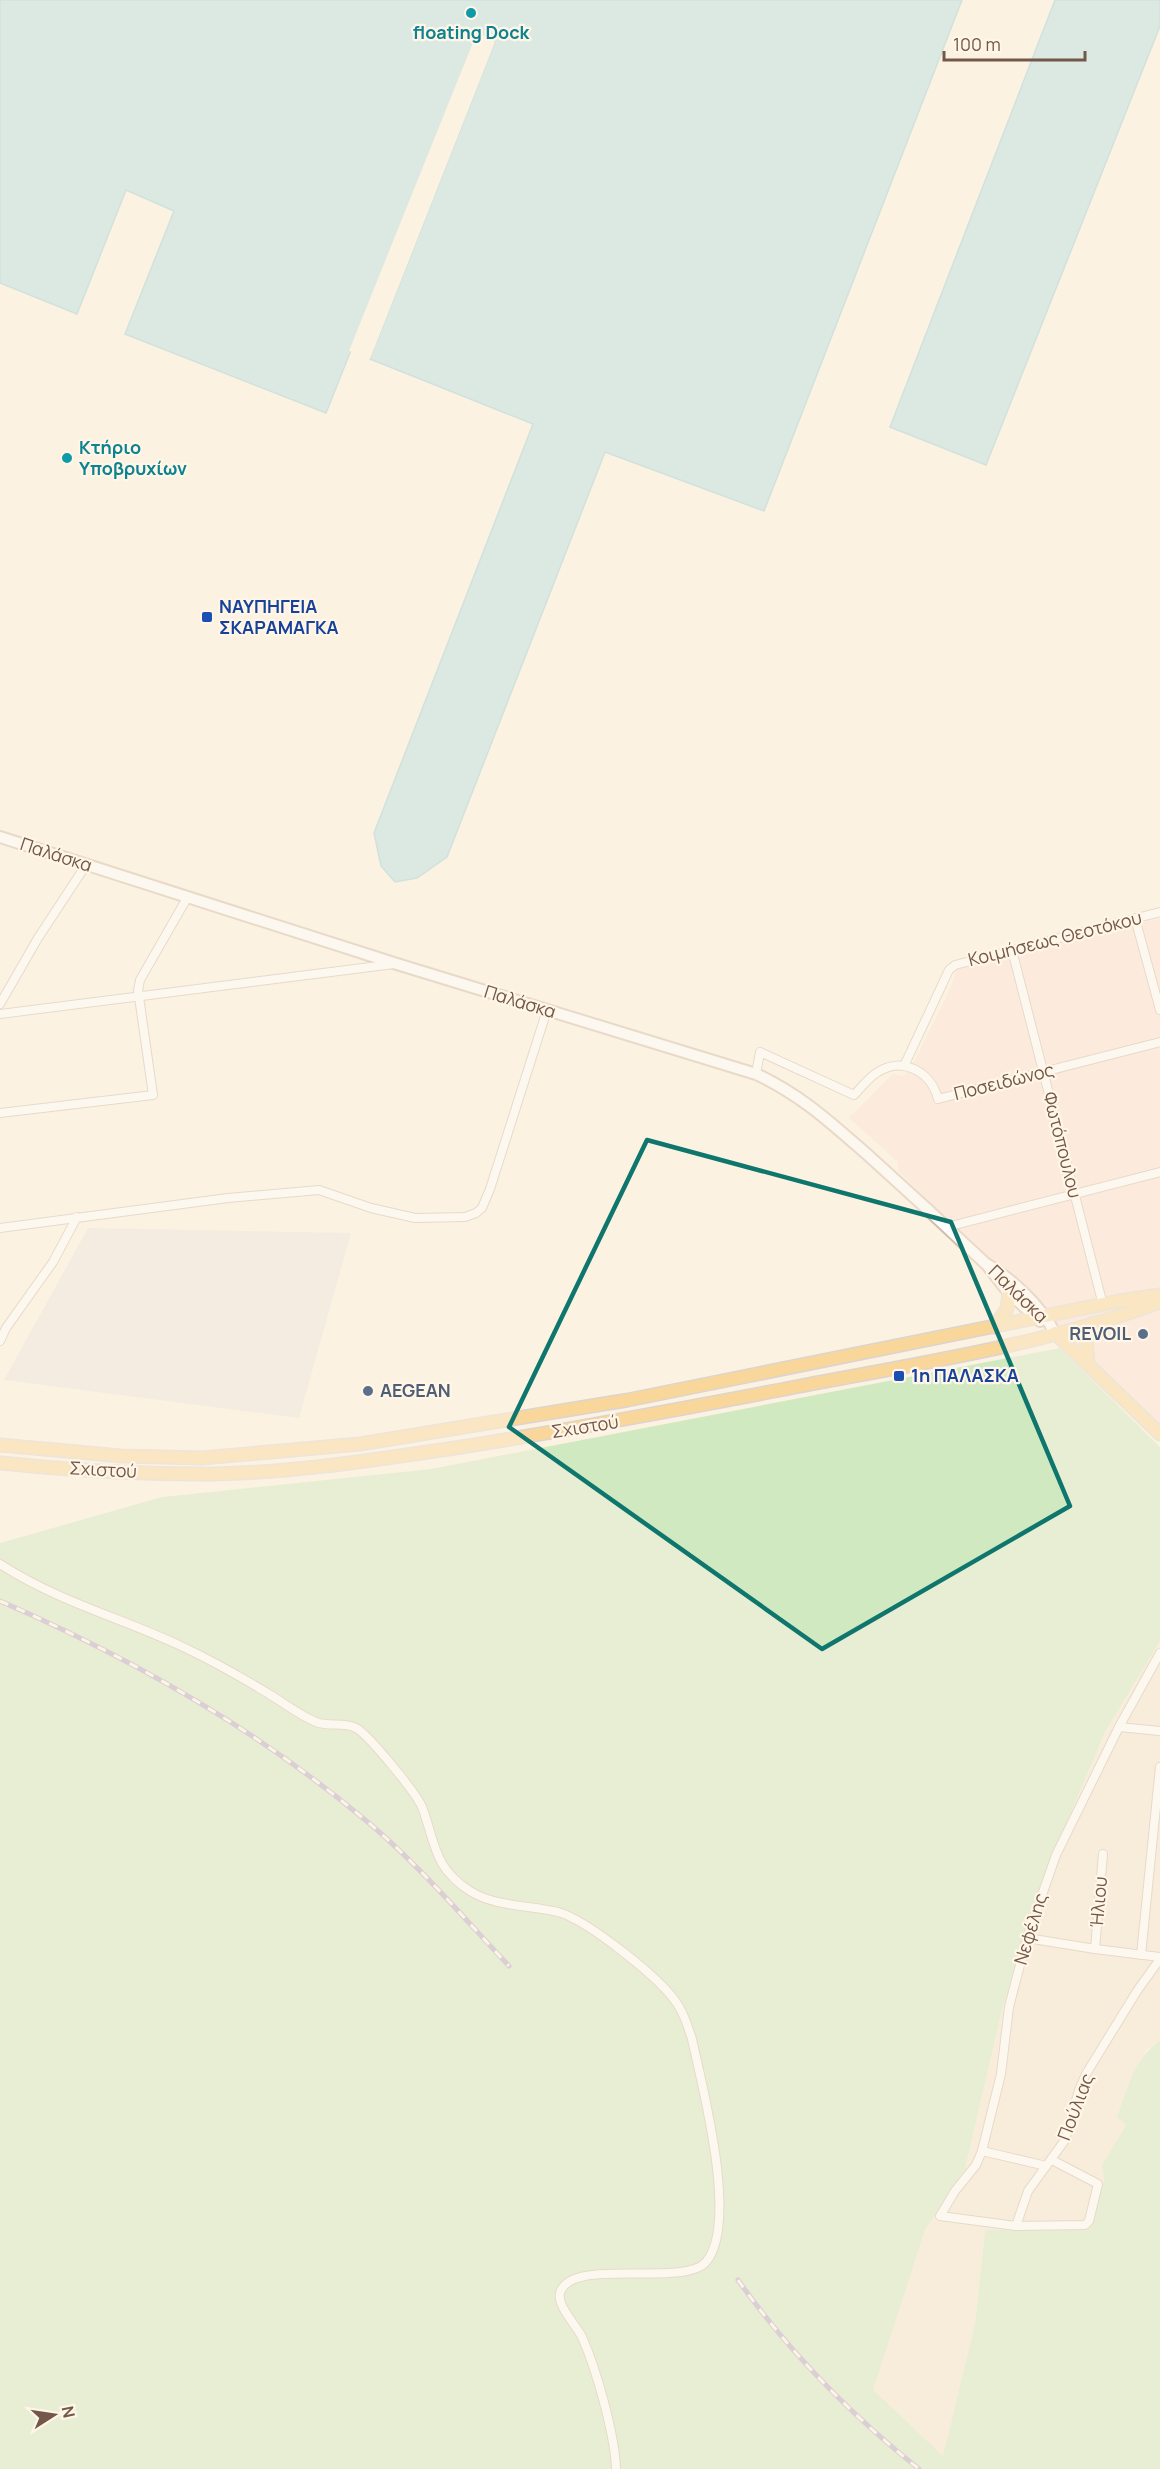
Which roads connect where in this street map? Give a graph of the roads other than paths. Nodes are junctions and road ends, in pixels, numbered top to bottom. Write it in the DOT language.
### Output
graph roads {
  1 [pos="0,837"];
  2 [pos="86,864"];
  3 [pos="187,898"];
  4 [pos="1160,912"];
  5 [pos="1135,918"];
  6 [pos="1011,950"];
  7 [pos="397,964"];
  8 [pos="140,997"];
  9 [pos="0,1004"];
  10 [pos="547,1010"];
  11 [pos="1160,1010"];
  12 [pos="0,1014"];
  13 [pos="1160,1042"];
  14 [pos="904,1066"];
  15 [pos="1043,1072"];
  16 [pos="756,1074"];
  17 [pos="0,1113"];
  18 [pos="1160,1172"];
  19 [pos="1074,1194"];
  20 [pos="77,1217"];
  21 [pos="947,1227"];
  22 [pos="0,1228"];
  23 [pos="985,1263"];
  24 [pos="1160,1290"];
  25 [pos="1009,1293"];
  26 [pos="1160,1295"];
  27 [pos="1119,1301"];
  28 [pos="1160,1302"];
  29 [pos="1103,1305"];
  30 [pos="1160,1311"];
  31 [pos="1123,1315"];
  32 [pos="1042,1318"];
  33 [pos="1093,1323"];
  34 [pos="994,1327"];
  35 [pos="1055,1333"];
  36 [pos="0,1341"];
  37 [pos="1088,1364"];
  38 [pos="1158,1430"];
  39 [pos="0,1445"];
  40 [pos="0,1463"];
  41 [pos="0,1564"];
  42 [pos="1160,1653"];
  43 [pos="1119,1726"];
  44 [pos="1160,1731"];
  45 [pos="1160,1767"];
  46 [pos="1159,1782"];
  47 [pos="1103,1854"];
  48 [pos="1027,1938"];
  49 [pos="1095,1950"];
  50 [pos="1141,1955"];
  51 [pos="1160,1958"];
  52 [pos="982,2151"];
  53 [pos="1052,2160"];
  54 [pos="1046,2166"];
  55 [pos="1016,2226"];
  56 [pos="616,2469"];
  1 -- 2 [label="street, Παλάσκα"];
  2 -- 3 [label="street, Παλάσκα"];
  2 -- 9 [label="street"];
  3 -- 7 [label="street, Παλάσκα"];
  3 -- 8 [label="street"];
  4 -- 5 [label="street, Κοιμήσεως Θεοτόκου"];
  5 -- 6 [label="street, Κοιμήσεως Θεοτόκου"];
  5 -- 11 [label="street"];
  6 -- 14 [label="street, Κοιμήσεως Θεοτόκου"];
  6 -- 15 [label="street, Φωτόπουλου"];
  7 -- 8 [label="street"];
  7 -- 10 [label="street, Παλάσκα"];
  8 -- 12 [label="street"];
  8 -- 17 [label="street"];
  10 -- 16 [label="street, Παλάσκα"];
  10 -- 20 [label="street"];
  13 -- 15 [label="street, Ποσειδώνος"];
  14 -- 15 [label="street, Ποσειδώνος"];
  14 -- 16 [label="street"];
  15 -- 19 [label="street, Φωτόπουλου"];
  16 -- 21 [label="street, Παλάσκα"];
  18 -- 19 [label="street"];
  19 -- 21 [label="street"];
  19 -- 29 [label="street, Φωτόπουλου"];
  20 -- 22 [label="street"];
  20 -- 36 [label="street"];
  21 -- 23 [label="street, Παλάσκα"];
  23 -- 25 [label="street, Παλάσκα"];
  23 -- 32 [label="street, Παλάσκα"];
  24 -- 27 [label="main road"];
  25 -- 32 [label="street, Παλάσκα"];
  25 -- 34 [label="main road"];
  26 -- 27 [label="main road, Σχιστού"];
  27 -- 29 [label="main road, Σχιστού"];
  28 -- 31 [label="main road, Σχιστού"];
  29 -- 32 [label="main road, Σχιστού"];
  30 -- 31 [label="main road"];
  31 -- 33 [label="main road, Σχιστού"];
  32 -- 34 [label="main road, Σχιστού"];
  32 -- 35 [label="street, Παλάσκα"];
  33 -- 35 [label="main road, Σχιστού"];
  33 -- 37 [label="main road"];
  34 -- 39 [label="main road, Σχιστού"];
  35 -- 37 [label="main road"];
  35 -- 40 [label="main road, Σχιστού"];
  37 -- 38 [label="main road"];
  41 -- 56 [label="street"];
  42 -- 43 [label="street, Νεφέλης"];
  43 -- 44 [label="street"];
  43 -- 48 [label="street, Νεφέλης"];
  45 -- 46 [label="street"];
  46 -- 50 [label="street"];
  47 -- 49 [label="street, Ήλιου"];
  48 -- 49 [label="street"];
  48 -- 52 [label="street, Νεφέλης"];
  49 -- 50 [label="street"];
  50 -- 51 [label="street"];
  51 -- 53 [label="street, Πούλιας"];
  52 -- 54 [label="street"];
  52 -- 55 [label="street, Νεφέλης"];
  53 -- 54 [label="street, Πούλιας"];
  53 -- 55 [label="street"];
  54 -- 55 [label="street, Πούλιας"];
}
